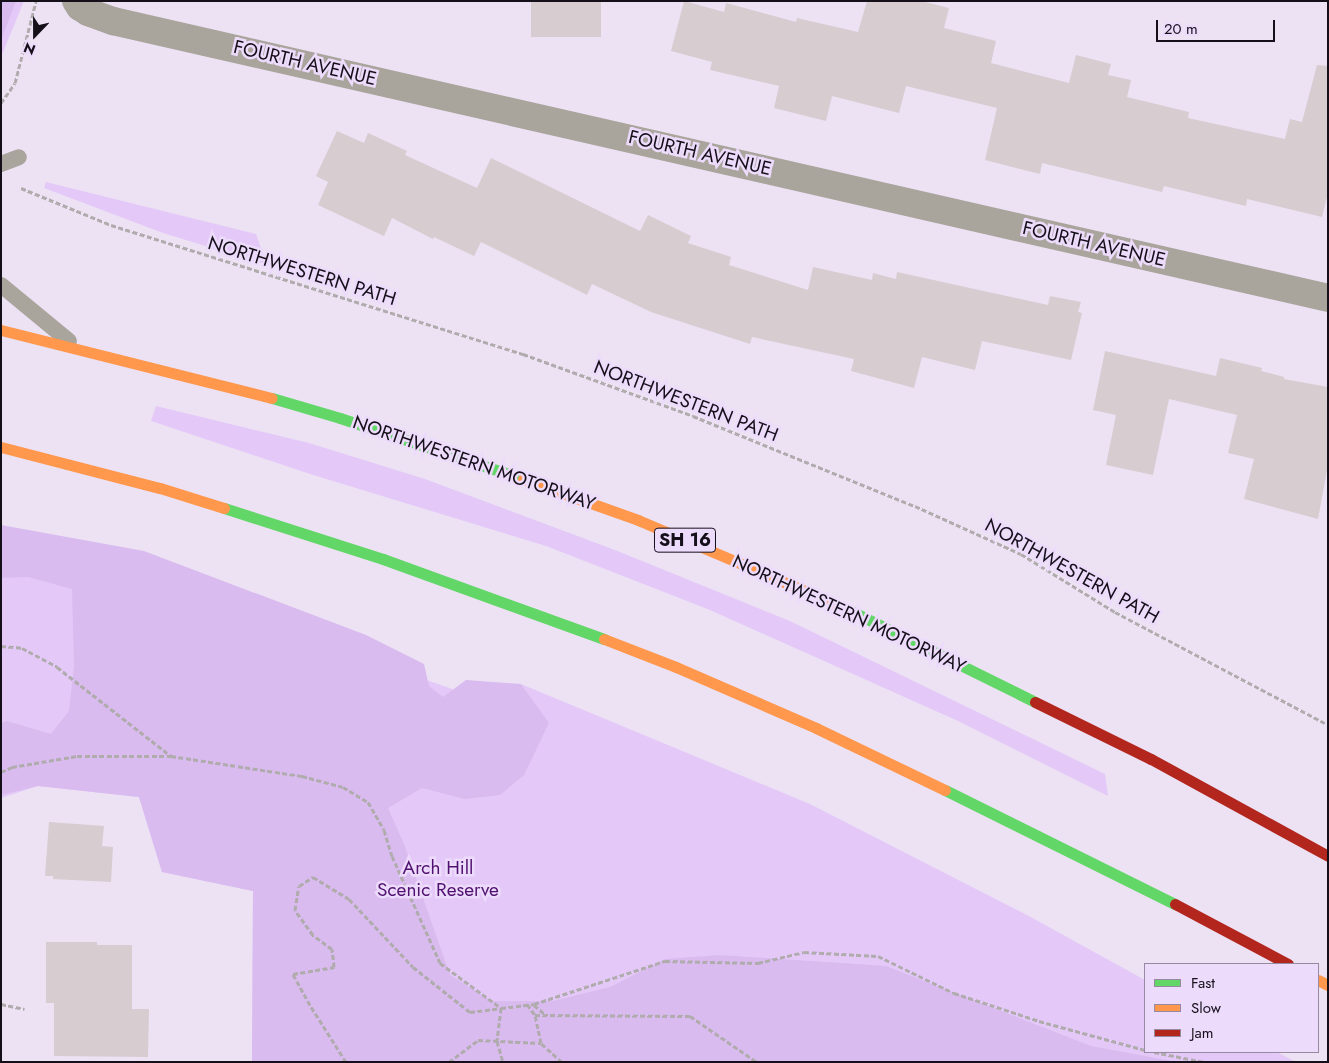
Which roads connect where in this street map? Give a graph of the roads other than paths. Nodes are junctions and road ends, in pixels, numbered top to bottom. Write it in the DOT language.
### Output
graph roads {
  1 [pos="76,1"];
  2 [pos="19,157"];
  3 [pos="1,164"];
  4 [pos="1,285"];
  5 [pos="1328,298"];
  6 [pos="1,330"];
  7 [pos="77,348"];
  8 [pos="1,447"];
  9 [pos="1328,856"];
  10 [pos="1286,963"];
  1 -- 5 [label="street, FOURTH AVENUE"];
  2 -- 3 [label="lane"];
  4 -- 7 [label="lane"];
  6 -- 7 [label="highway, NORTHWESTERN MOTORWAY / SH 16"];
  7 -- 9 [label="highway, NORTHWESTERN MOTORWAY / SH 16"];
  8 -- 10 [label="highway"];
}
